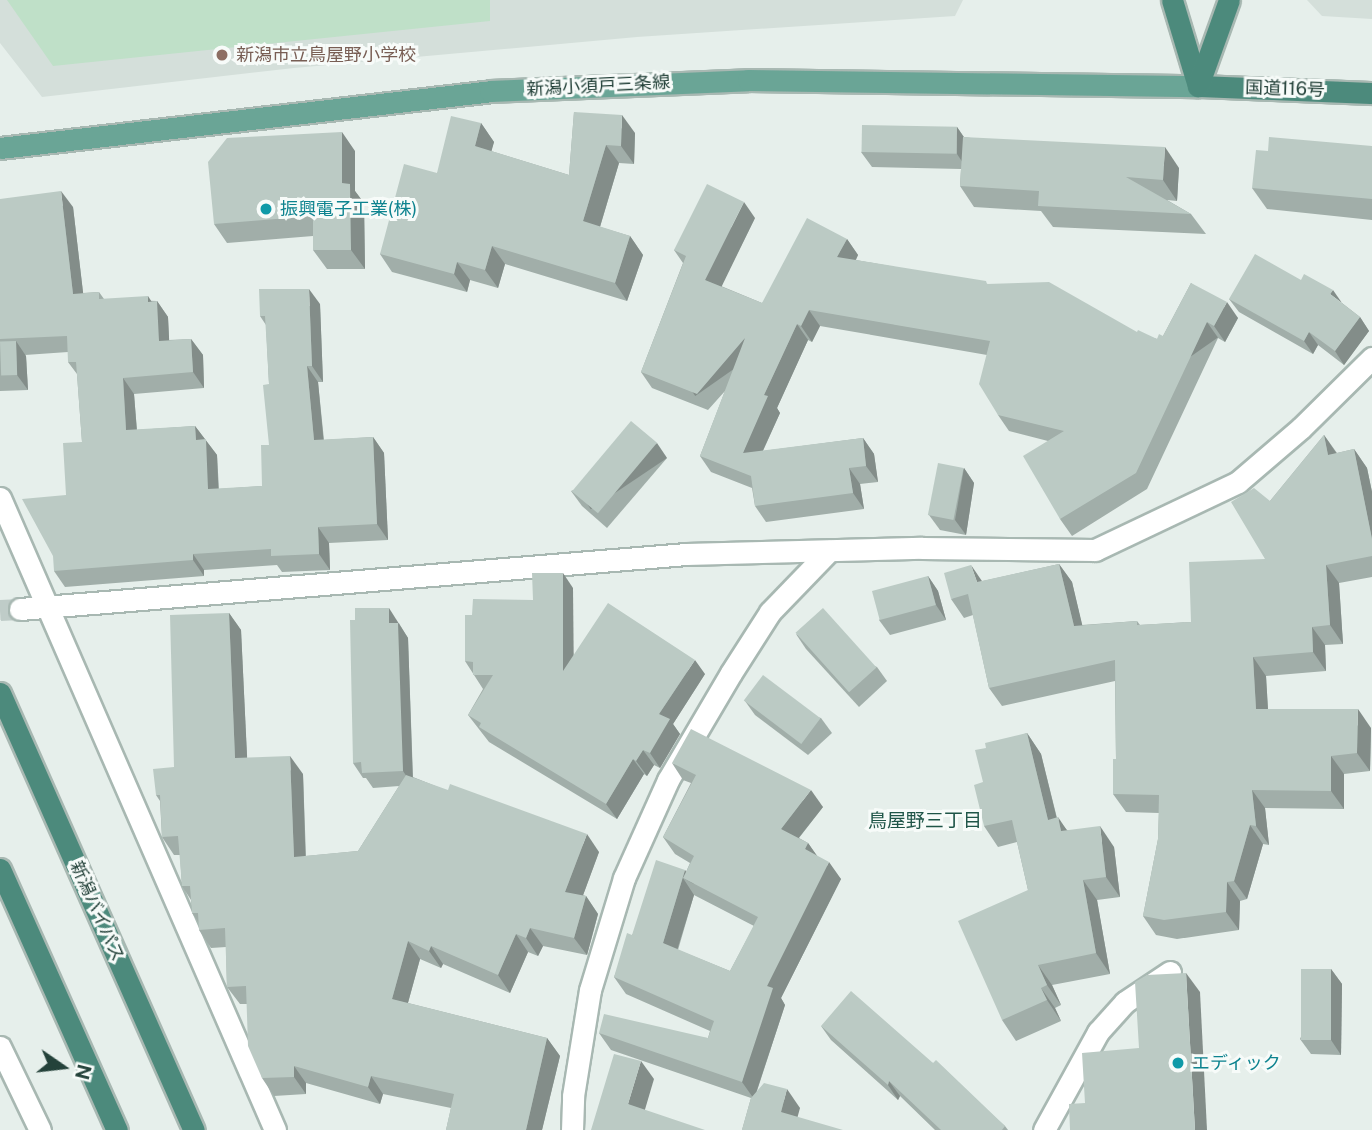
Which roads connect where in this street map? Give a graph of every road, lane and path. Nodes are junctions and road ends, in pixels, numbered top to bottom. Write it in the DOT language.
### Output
graph roads {
  1 [pos="1172,0"];
  2 [pos="1229,0"];
  3 [pos="1198,86"];
  4 [pos="1372,93"];
  5 [pos="0,148"];
  6 [pos="1372,358"];
  7 [pos="0,498"];
  8 [pos="829,551"];
  9 [pos="49,607"];
  10 [pos="20,609"];
  11 [pos="0,693"];
  12 [pos="0,869"];
  13 [pos="1170,972"];
  14 [pos="0,1047"];
  15 [pos="40,1130"];
  16 [pos="117,1130"];
  17 [pos="194,1130"];
  18 [pos="275,1130"];
  19 [pos="572,1130"];
  20 [pos="1044,1130"];
  1 -- 3 [label="highway"];
  2 -- 3 [label="highway"];
  3 -- 4 [label="highway, 国道116号"];
  3 -- 5 [label="main road, 新潟小須戸三条線"];
  6 -- 8 [label="street"];
  7 -- 9 [label="street"];
  8 -- 9 [label="street"];
  8 -- 19 [label="street"];
  9 -- 10 [label="street"];
  9 -- 18 [label="street"];
  11 -- 17 [label="highway, 新潟バイパス"];
  12 -- 16 [label="highway"];
  13 -- 20 [label="street"];
  14 -- 15 [label="street"];
}
